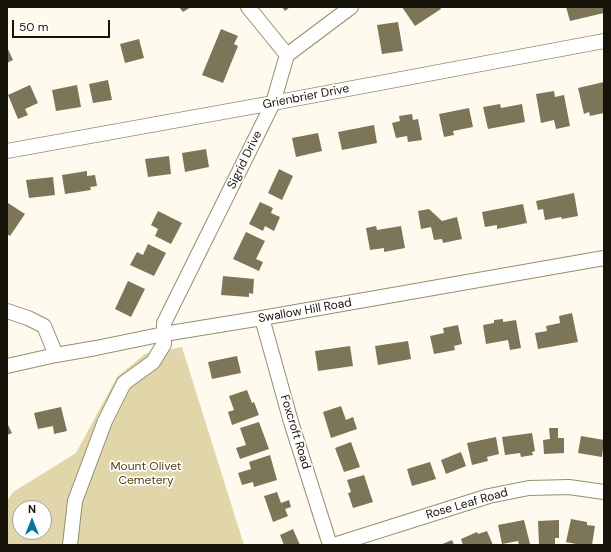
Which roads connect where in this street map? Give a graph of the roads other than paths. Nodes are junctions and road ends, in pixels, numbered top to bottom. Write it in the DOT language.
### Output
graph roads {
  1 [pos="248,7"];
  2 [pos="351,7"];
  3 [pos="604,41"];
  4 [pos="287,55"];
  5 [pos="273,103"];
  6 [pos="7,151"];
  7 [pos="604,258"];
  8 [pos="7,311"];
  9 [pos="262,318"];
  10 [pos="164,334"];
  11 [pos="56,355"];
  12 [pos="7,366"];
  13 [pos="604,492"];
  14 [pos="70,545"];
  15 [pos="330,545"];
  16 [pos="334,545"];
  1 -- 4 [label="street"];
  2 -- 4 [label="street"];
  3 -- 5 [label="street, Grienbrier Drive"];
  4 -- 5 [label="street, Sigrid Drive"];
  5 -- 6 [label="street, Grienbrier Drive"];
  5 -- 10 [label="street, Sigrid Drive"];
  7 -- 9 [label="street, Swallow Hill Road"];
  8 -- 11 [label="street"];
  9 -- 10 [label="street, Swallow Hill Road"];
  9 -- 15 [label="street, Foxcroft Road"];
  10 -- 11 [label="street, Swallow Hill Road"];
  10 -- 14 [label="street, Sigrid Drive"];
  11 -- 12 [label="street, Swallow Hill Road"];
  13 -- 16 [label="street, Rose Leaf Road"];
}
